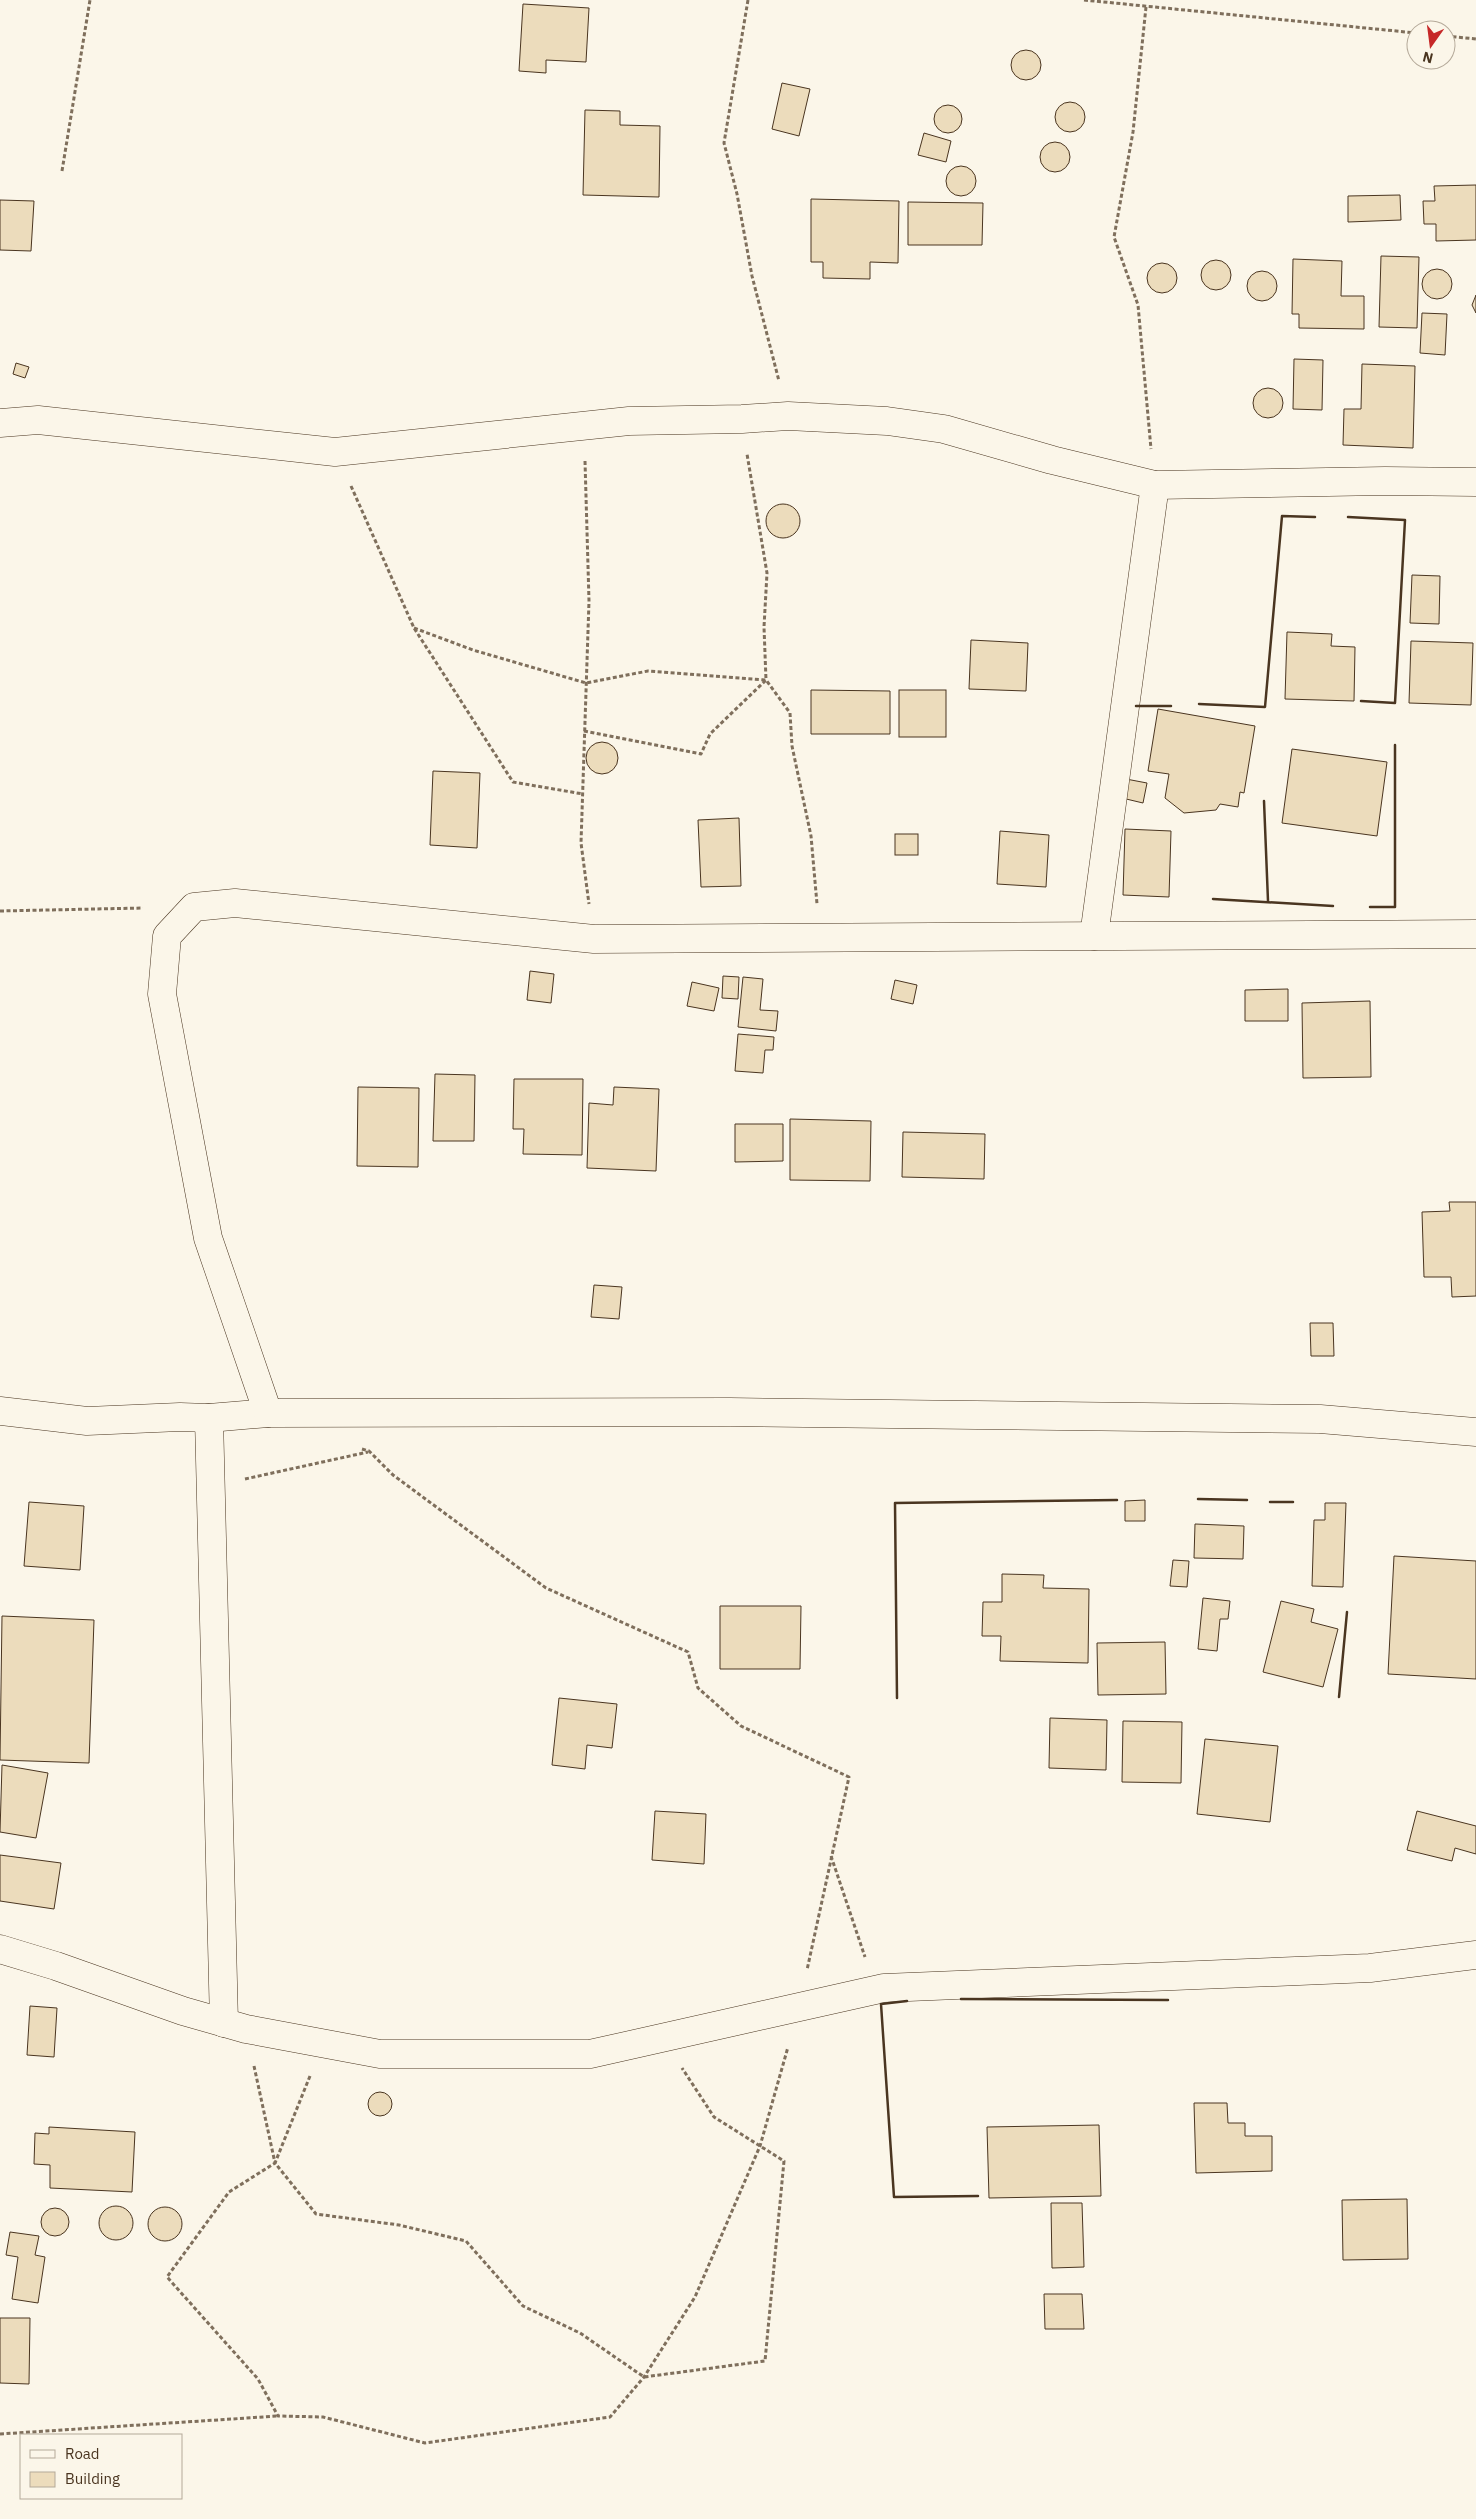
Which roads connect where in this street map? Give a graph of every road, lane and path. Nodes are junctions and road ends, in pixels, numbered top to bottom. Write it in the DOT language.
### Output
graph roads {
  1 [pos="90,0"];
  2 [pos="748,0"];
  3 [pos="1084,0"];
  4 [pos="1146,7"];
  5 [pos="1406,32"];
  6 [pos="1456,37"];
  7 [pos="1476,39"];
  8 [pos="62,170"];
  9 [pos="788,416"];
  10 [pos="742,419"];
  11 [pos="0,423"];
  12 [pos="584,426"];
  13 [pos="335,452"];
  14 [pos="1476,482"];
  15 [pos="1155,485"];
  16 [pos="414,628"];
  17 [pos="766,680"];
  18 [pos="586,683"];
  19 [pos="584,730"];
  20 [pos="583,794"];
  21 [pos="194,907"];
  22 [pos="0,911"];
  23 [pos="1476,934"];
  24 [pos="1094,936"];
  25 [pos="820,937"];
  26 [pos="594,939"];
  27 [pos="0,1411"];
  28 [pos="268,1414"];
  29 [pos="209,1418"];
  30 [pos="1476,1432"];
  31 [pos="360,1448"];
  32 [pos="369,1452"];
  33 [pos="210,1484"];
  34 [pos="830,1856"];
  35 [pos="0,1949"];
  36 [pos="1476,1955"];
  37 [pos="876,1990"];
  38 [pos="799,2007"];
  39 [pos="235,2026"];
  40 [pos="662,2038"];
  41 [pos="324,2043"];
  42 [pos="760,2146"];
  43 [pos="275,2163"];
  44 [pos="644,2377"];
  45 [pos="278,2416"];
  46 [pos="0,2434"];
  1 -- 8 [label="path"];
  2 -- 9 [label="path"];
  3 -- 4 [label="path"];
  4 -- 5 [label="path"];
  4 -- 15 [label="path"];
  6 -- 7 [label="path"];
  9 -- 10 [label="street"];
  9 -- 15 [label="street"];
  10 -- 12 [label="street"];
  10 -- 17 [label="path"];
  11 -- 13 [label="street"];
  12 -- 13 [label="street"];
  12 -- 18 [label="path"];
  13 -- 16 [label="path"];
  14 -- 15 [label="street"];
  15 -- 24 [label="street"];
  16 -- 18 [label="path"];
  16 -- 20 [label="path"];
  17 -- 18 [label="path"];
  17 -- 19 [label="path"];
  17 -- 25 [label="path"];
  18 -- 19 [label="path"];
  19 -- 20 [label="path"];
  20 -- 26 [label="path"];
  21 -- 22 [label="path"];
  21 -- 26 [label="street"];
  21 -- 28 [label="street"];
  23 -- 24 [label="street"];
  24 -- 25 [label="street"];
  25 -- 26 [label="street"];
  27 -- 29 [label="street"];
  28 -- 29 [label="street"];
  28 -- 30 [label="street"];
  29 -- 33 [label="street"];
  31 -- 32 [label="path"];
  32 -- 33 [label="path"];
  32 -- 34 [label="path"];
  33 -- 39 [label="street"];
  34 -- 37 [label="path"];
  34 -- 38 [label="path"];
  35 -- 39 [label="street"];
  36 -- 37 [label="street"];
  37 -- 38 [label="street"];
  38 -- 40 [label="street"];
  38 -- 42 [label="path"];
  39 -- 41 [label="street"];
  39 -- 43 [label="path"];
  40 -- 41 [label="street"];
  40 -- 42 [label="path"];
  41 -- 43 [label="path"];
  42 -- 44 [label="path"];
  42 -- 44 [label="path"];
  43 -- 44 [label="path"];
  43 -- 45 [label="path"];
  44 -- 45 [label="path"];
  45 -- 46 [label="path"];
}
